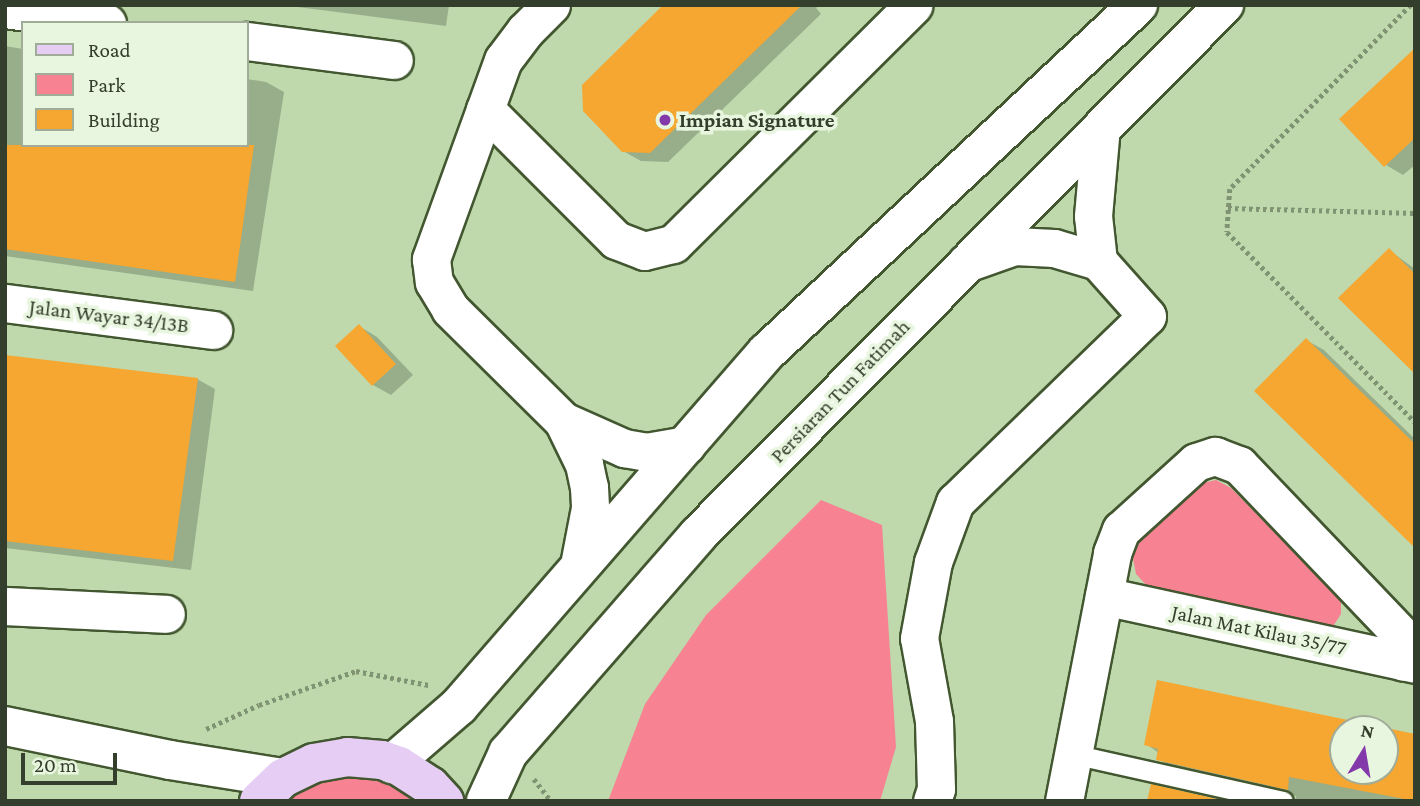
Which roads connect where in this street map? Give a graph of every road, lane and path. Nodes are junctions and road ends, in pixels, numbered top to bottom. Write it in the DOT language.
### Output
graph roads {
  1 [pos="551,5"];
  2 [pos="914,5"];
  3 [pos="1138,5"];
  4 [pos="1224,5"];
  5 [pos="1411,5"];
  6 [pos="5,9"];
  7 [pos="92,21"];
  8 [pos="248,41"];
  9 [pos="394,60"];
  10 [pos="485,109"];
  11 [pos="1101,127"];
  12 [pos="1228,208"];
  13 [pos="1415,213"];
  14 [pos="1098,261"];
  15 [pos="964,264"];
  16 [pos="5,303"];
  17 [pos="214,330"];
  18 [pos="563,421"];
  19 [pos="1415,422"];
  20 [pos="686,444"];
  21 [pos="579,565"];
  22 [pos="1104,596"];
  23 [pos="5,606"];
  24 [pos="166,614"];
  25 [pos="1409,663"];
  26 [pos="425,682"];
  27 [pos="5,726"];
  28 [pos="197,732"];
  29 [pos="1073,754"];
  30 [pos="392,764"];
  31 [pos="528,771"];
  32 [pos="271,789"];
  33 [pos="444,801"];
  34 [pos="486,801"];
  35 [pos="551,801"];
  36 [pos="932,801"];
  37 [pos="1064,801"];
  38 [pos="1283,801"];
  1 -- 10 [label="street"];
  2 -- 10 [label="street"];
  3 -- 20 [label="street"];
  4 -- 11 [label="street, Persiaran Tun Fatimah"];
  5 -- 12 [label="path"];
  6 -- 7 [label="street"];
  8 -- 9 [label="street"];
  10 -- 18 [label="street"];
  11 -- 14 [label="street"];
  11 -- 15 [label="street, Persiaran Tun Fatimah"];
  12 -- 13 [label="path"];
  12 -- 19 [label="path"];
  14 -- 15 [label="street"];
  14 -- 36 [label="street"];
  15 -- 34 [label="street, Persiaran Tun Fatimah"];
  16 -- 17 [label="street, Jalan Wayar 34/13B"];
  18 -- 20 [label="street"];
  18 -- 21 [label="street"];
  20 -- 21 [label="street"];
  21 -- 30 [label="street"];
  22 -- 25 [label="street, Jalan Mat Kilau 35/77"];
  22 -- 25 [label="street"];
  22 -- 29 [label="street"];
  23 -- 24 [label="street"];
  26 -- 28 [label="path"];
  27 -- 32 [label="street"];
  29 -- 37 [label="street"];
  29 -- 38 [label="lane"];
  30 -- 32 [label="main road"];
  30 -- 33 [label="main road"];
  31 -- 35 [label="path"];
}
